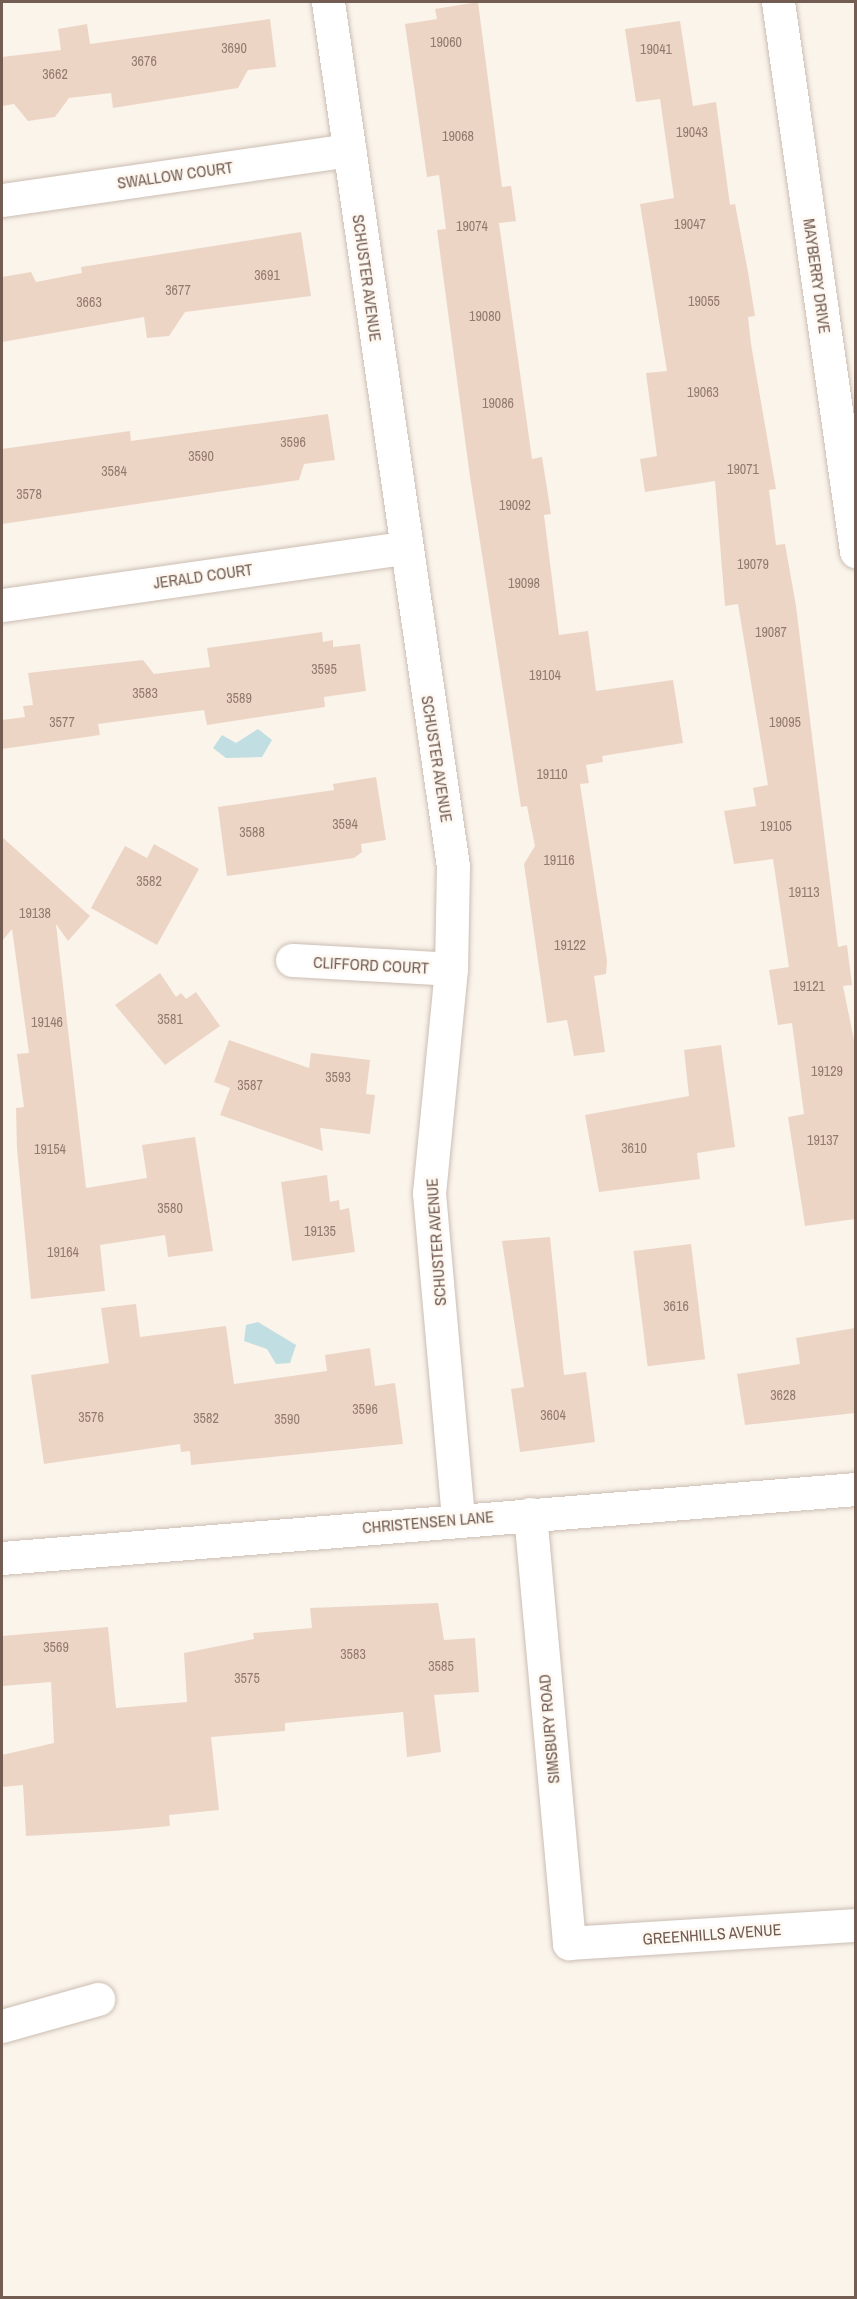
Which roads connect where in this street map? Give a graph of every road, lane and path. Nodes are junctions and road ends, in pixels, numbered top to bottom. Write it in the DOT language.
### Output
graph roads {
  1 [pos="328,2"];
  2 [pos="778,2"];
  3 [pos="349,150"];
  4 [pos="2,200"];
  5 [pos="405,548"];
  6 [pos="855,551"];
  7 [pos="2,605"];
  8 [pos="292,960"];
  9 [pos="450,969"];
  10 [pos="855,1489"];
  11 [pos="530,1514"];
  12 [pos="458,1520"];
  13 [pos="2,1558"];
  14 [pos="855,1926"];
  15 [pos="569,1943"];
  16 [pos="98,1999"];
  17 [pos="2,2026"];
  1 -- 3 [label="street, SCHUSTER AVENUE"];
  2 -- 6 [label="street, MAYBERRY DRIVE"];
  3 -- 4 [label="street, SWALLOW COURT"];
  3 -- 5 [label="street, SCHUSTER AVENUE"];
  5 -- 7 [label="street, JERALD COURT"];
  5 -- 9 [label="street, SCHUSTER AVENUE"];
  8 -- 9 [label="street, CLIFFORD COURT"];
  9 -- 12 [label="street, SCHUSTER AVENUE"];
  10 -- 11 [label="street, CHRISTENSEN LANE"];
  11 -- 12 [label="street, CHRISTENSEN LANE"];
  11 -- 15 [label="street, SIMSBURY ROAD"];
  12 -- 13 [label="street, CHRISTENSEN LANE"];
  14 -- 15 [label="street, GREENHILLS AVENUE"];
  16 -- 17 [label="street"];
}
